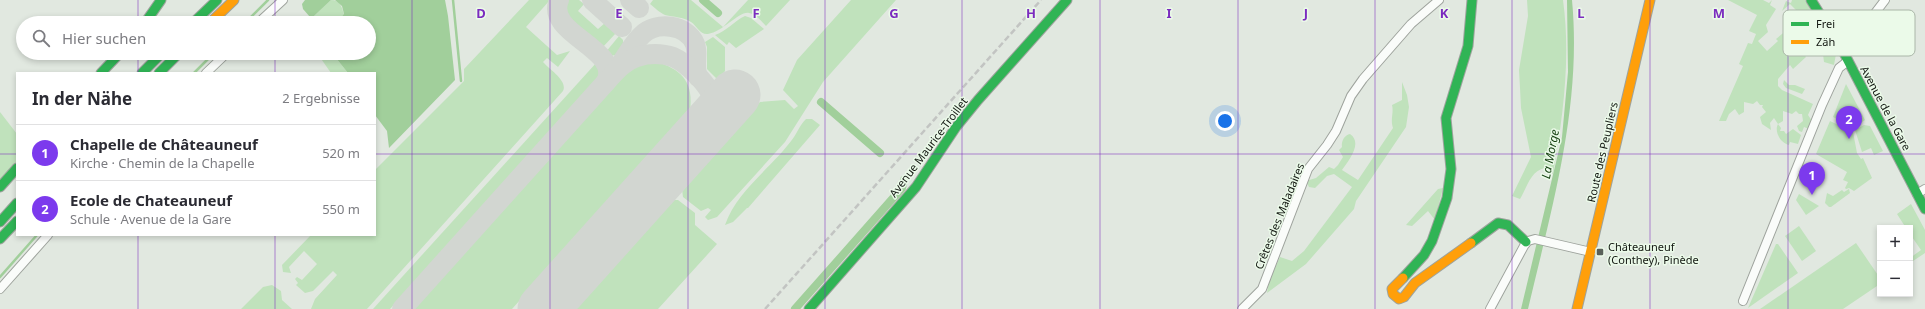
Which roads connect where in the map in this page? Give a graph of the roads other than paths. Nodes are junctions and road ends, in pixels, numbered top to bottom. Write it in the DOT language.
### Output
graph roads {
  1 [pos="161,0"];
  2 [pos="216,0"];
  3 [pos="234,0"];
  4 [pos="283,0"];
  5 [pos="1068,0"];
  6 [pos="1439,0"];
  7 [pos="1472,0"];
  8 [pos="1650,0"];
  9 [pos="1811,0"];
  10 [pos="1885,0"];
  11 [pos="1817,10"];
  12 [pos="1877,10"];
  13 [pos="150,16"];
  14 [pos="200,16"];
  15 [pos="217,16"];
  16 [pos="266,16"];
  17 [pos="1846,56"];
  18 [pos="114,60"];
  19 [pos="155,60"];
  20 [pos="172,60"];
  21 [pos="220,60"];
  22 [pos="1848,61"];
  23 [pos="103,72"];
  24 [pos="143,72"];
  25 [pos="160,72"];
  26 [pos="207,72"];
  27 [pos="16,169"];
  28 [pos="0,187"];
  29 [pos="1921,191"];
  30 [pos="16,204"];
  31 [pos="1925,209"];
  32 [pos="0,222"];
  33 [pos="16,222"];
  34 [pos="47,236"];
  35 [pos="0,239"];
  36 [pos="1526,242"];
  37 [pos="1591,252"];
  38 [pos="0,289"];
  39 [pos="1743,301"];
  40 [pos="809,309"];
  41 [pos="1242,309"];
  42 [pos="1490,309"];
  43 [pos="1577,309"];
  1 -- 13 [label="main road"];
  2 -- 14 [label="main road"];
  3 -- 15 [label="main road"];
  4 -- 16 [label="street"];
  5 -- 40 [label="main road, Avenue Maurice-Troillet"];
  6 -- 41 [label="street, Crêtes des Maladaires"];
  7 -- 36 [label="main road"];
  8 -- 37 [label="main road, Route des Peupliers"];
  9 -- 11 [label="main road, Avenue de la Gare"];
  10 -- 12 [label="street"];
  17 -- 22 [label="main road, Avenue de la Gare"];
  18 -- 23 [label="main road"];
  19 -- 24 [label="main road"];
  20 -- 25 [label="main road"];
  21 -- 26 [label="street"];
  22 -- 29 [label="main road, Avenue de la Gare"];
  22 -- 39 [label="street"];
  27 -- 28 [label="main road"];
  29 -- 31 [label="main road, Avenue de la Gare"];
  30 -- 32 [label="main road"];
  33 -- 35 [label="main road"];
  34 -- 38 [label="street"];
  36 -- 37 [label="street"];
  36 -- 42 [label="street"];
  37 -- 43 [label="main road, Route des Peupliers"];
}
